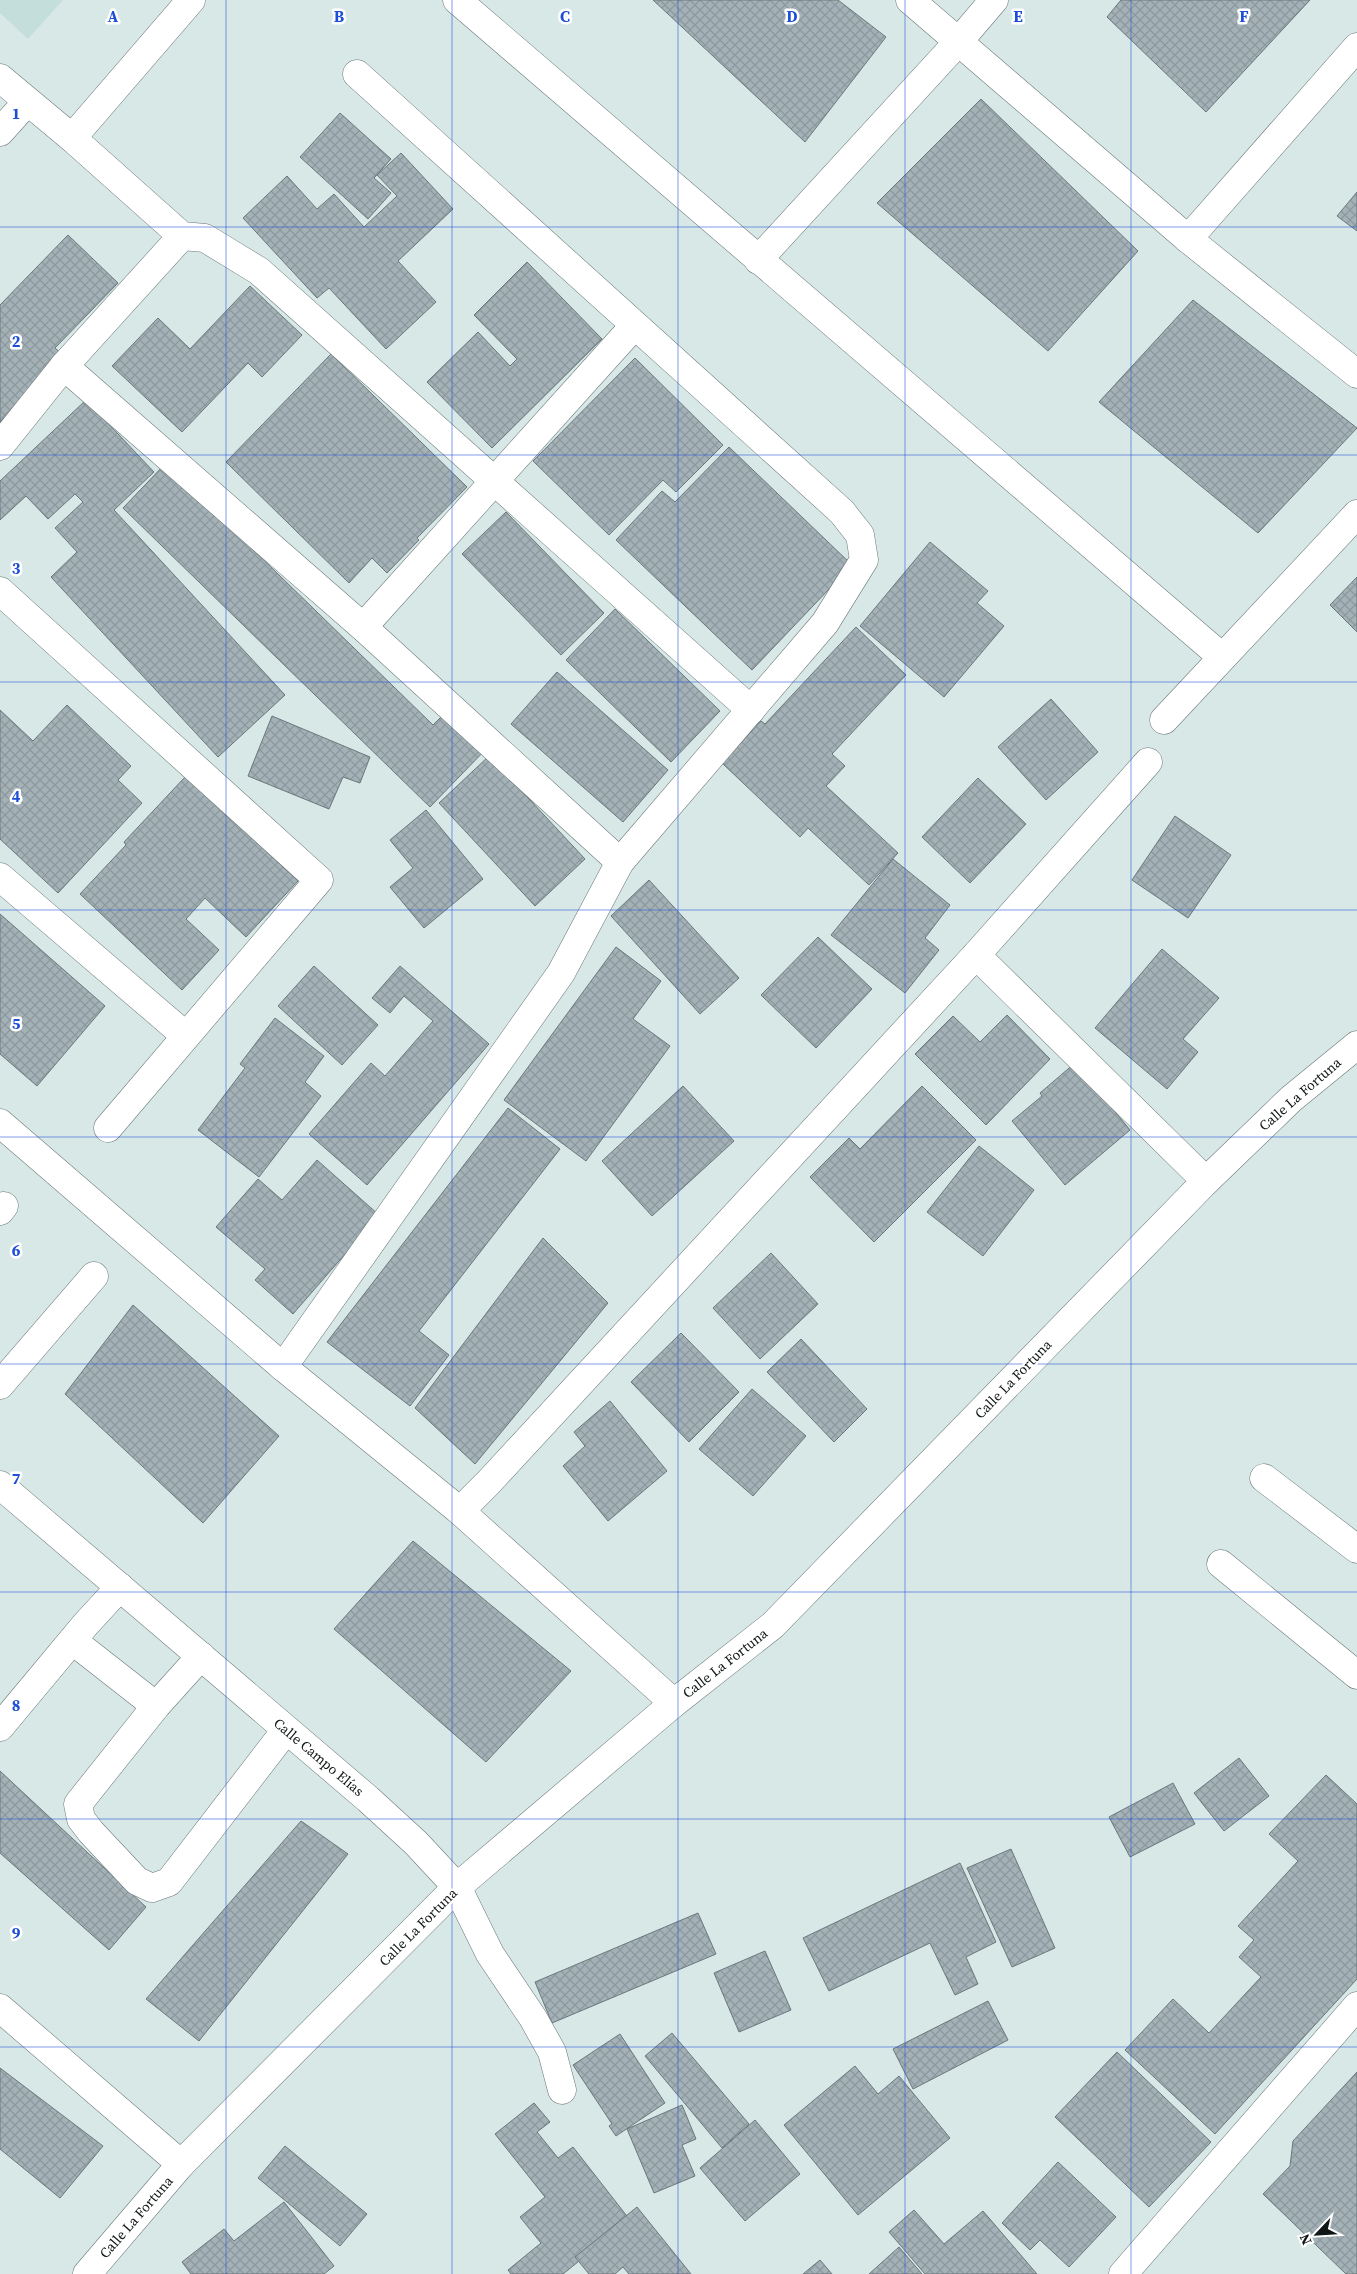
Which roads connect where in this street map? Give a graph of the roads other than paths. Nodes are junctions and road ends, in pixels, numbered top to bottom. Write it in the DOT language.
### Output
graph roads {
  1 [pos="191,0"];
  2 [pos="457,0"];
  3 [pos="910,0"];
  4 [pos="994,0"];
  5 [pos="959,42"];
  6 [pos="1357,47"];
  7 [pos="357,74"];
  8 [pos="0,78"];
  9 [pos="27,102"];
  10 [pos="0,132"];
  11 [pos="72,138"];
  12 [pos="182,236"];
  13 [pos="1188,239"];
  14 [pos="758,260"];
  15 [pos="634,326"];
  16 [pos="64,366"];
  17 [pos="1357,374"];
  18 [pos="0,446"];
  19 [pos="494,480"];
  20 [pos="1357,514"];
  21 [pos="0,591"];
  22 [pos="362,627"];
  23 [pos="1222,656"];
  24 [pos="751,710"];
  25 [pos="1164,720"];
  26 [pos="1148,762"];
  27 [pos="620,862"];
  28 [pos="0,877"];
  29 [pos="976,955"];
  30 [pos="186,1036"];
  31 [pos="1357,1044"];
  32 [pos="0,1123"];
  33 [pos="108,1128"];
  34 [pos="1206,1181"];
  35 [pos="94,1276"];
  36 [pos="284,1367"];
  37 [pos="0,1385"];
  38 [pos="1264,1478"];
  39 [pos="0,1485"];
  40 [pos="460,1511"];
  41 [pos="1357,1549"];
  42 [pos="1221,1564"];
  43 [pos="120,1587"];
  44 [pos="73,1640"];
  45 [pos="201,1656"];
  46 [pos="1357,1675"];
  47 [pos="674,1703"];
  48 [pos="156,1706"];
  49 [pos="0,1727"];
  50 [pos="286,1730"];
  51 [pos="457,1887"];
  52 [pos="1357,2006"];
  53 [pos="0,2008"];
  54 [pos="562,2090"];
  55 [pos="181,2164"];
  56 [pos="87,2274"];
  57 [pos="1123,2274"];
  1 -- 11 [label="street"];
  2 -- 14 [label="street"];
  3 -- 5 [label="street"];
  4 -- 5 [label="street"];
  5 -- 13 [label="street"];
  5 -- 14 [label="street"];
  6 -- 13 [label="street"];
  7 -- 15 [label="street"];
  8 -- 9 [label="street"];
  9 -- 10 [label="street"];
  9 -- 11 [label="street"];
  11 -- 12 [label="street"];
  12 -- 16 [label="street"];
  12 -- 19 [label="street"];
  13 -- 17 [label="street"];
  14 -- 23 [label="street"];
  15 -- 19 [label="street"];
  15 -- 24 [label="street"];
  16 -- 18 [label="street"];
  16 -- 22 [label="street"];
  19 -- 22 [label="street"];
  19 -- 24 [label="street"];
  20 -- 23 [label="street"];
  21 -- 30 [label="street"];
  22 -- 27 [label="street"];
  23 -- 25 [label="street"];
  24 -- 27 [label="street"];
  26 -- 29 [label="street"];
  27 -- 36 [label="street"];
  28 -- 30 [label="street"];
  29 -- 34 [label="street"];
  29 -- 40 [label="street"];
  30 -- 33 [label="street"];
  31 -- 34 [label="street, Calle La Fortuna"];
  32 -- 36 [label="street"];
  34 -- 47 [label="street, Calle La Fortuna"];
  35 -- 37 [label="street"];
  36 -- 40 [label="street"];
  38 -- 41 [label="street"];
  39 -- 43 [label="street, Calle Campo Elías"];
  40 -- 47 [label="street"];
  42 -- 46 [label="street"];
  43 -- 44 [label="street"];
  43 -- 45 [label="street, Calle Campo Elías"];
  44 -- 48 [label="street"];
  44 -- 49 [label="street"];
  45 -- 48 [label="street"];
  45 -- 50 [label="street, Calle Campo Elías"];
  47 -- 51 [label="street, Calle La Fortuna"];
  48 -- 50 [label="street"];
  50 -- 51 [label="street, Calle Campo Elías"];
  51 -- 54 [label="street, Calle Campo Elías"];
  51 -- 55 [label="street, Calle La Fortuna"];
  52 -- 57 [label="street"];
  53 -- 55 [label="street"];
  55 -- 56 [label="street, Calle La Fortuna"];
}
